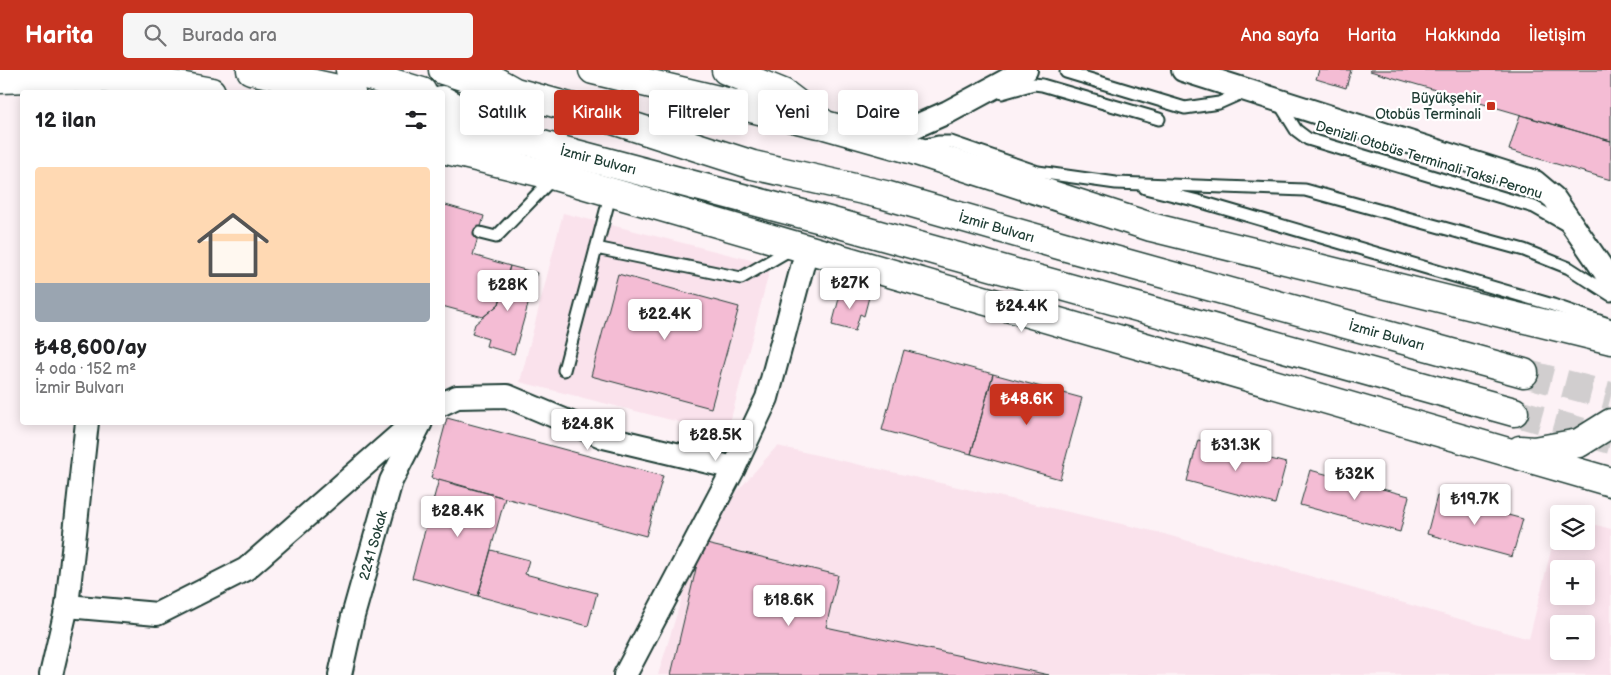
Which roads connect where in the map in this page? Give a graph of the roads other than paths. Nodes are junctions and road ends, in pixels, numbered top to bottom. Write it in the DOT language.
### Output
graph roads {
  1 [pos="350,70"];
  2 [pos="443,70"];
  3 [pos="475,70"];
  4 [pos="593,70"];
  5 [pos="726,70"];
  6 [pos="1026,70"];
  7 [pos="1183,70"];
  8 [pos="255,71"];
  9 [pos="1066,72"];
  10 [pos="0,79"];
  11 [pos="187,90"];
  12 [pos="342,90"];
  13 [pos="415,90"];
  14 [pos="508,90"];
  15 [pos="511,90"];
  16 [pos="776,90"];
  17 [pos="1248,91"];
  18 [pos="544,100"];
  19 [pos="445,102"];
  20 [pos="758,110"];
  21 [pos="948,112"];
  22 [pos="1159,119"];
  23 [pos="453,126"];
  24 [pos="828,127"];
  25 [pos="882,141"];
  26 [pos="531,142"];
  27 [pos="910,149"];
  28 [pos="445,150"];
  29 [pos="522,169"];
  30 [pos="555,176"];
  31 [pos="1123,183"];
  32 [pos="611,192"];
  33 [pos="480,233"];
  34 [pos="596,248"];
  35 [pos="801,248"];
  36 [pos="1611,281"];
  37 [pos="1611,294"];
  38 [pos="1611,325"];
  39 [pos="1611,340"];
  40 [pos="564,370"];
  41 [pos="1524,373"];
  42 [pos="447,396"];
  43 [pos="1514,412"];
  44 [pos="1611,423"];
  45 [pos="87,425"];
  46 [pos="411,425"];
  47 [pos="419,425"];
  48 [pos="1488,448"];
  49 [pos="734,468"];
  50 [pos="1611,482"];
  51 [pos="67,606"];
  52 [pos="51,675"];
  53 [pos="340,675"];
  54 [pos="625,675"];
  1 -- 13 [label="main road"];
  2 -- 14 [label="main road"];
  3 -- 15 [label="main road, İzmir Bulvarı"];
  4 -- 20 [label="main road"];
  5 -- 16 [label="main road"];
  6 -- 21 [label="street"];
  7 -- 17 [label="street"];
  8 -- 12 [label="main road"];
  9 -- 17 [label="lane"];
  10 -- 11 [label="main road"];
  17 -- 36 [label="street"];
  18 -- 41 [label="main road, İzmir Bulvarı"];
  19 -- 26 [label="main road"];
  21 -- 22 [label="lane"];
  21 -- 25 [label="street"];
  23 -- 26 [label="main road, İzmir Bulvarı"];
  23 -- 29 [label="main road"];
  24 -- 25 [label="main road"];
  25 -- 27 [label="main road"];
  26 -- 43 [label="main road, İzmir Bulvarı"];
  27 -- 31 [label="lane"];
  27 -- 39 [label="main road"];
  28 -- 29 [label="main road"];
  29 -- 30 [label="main road"];
  30 -- 32 [label="main road"];
  30 -- 33 [label="lane"];
  31 -- 37 [label="lane"];
  31 -- 38 [label="lane"];
  32 -- 34 [label="lane"];
  32 -- 35 [label="main road"];
  34 -- 35 [label="lane"];
  34 -- 40 [label="lane"];
  35 -- 48 [label="main road"];
  35 -- 49 [label="street"];
  42 -- 49 [label="street"];
  44 -- 48 [label="main road"];
  45 -- 51 [label="street"];
  46 -- 51 [label="street"];
  47 -- 53 [label="street, 2241 Sokak"];
  48 -- 50 [label="main road"];
  49 -- 54 [label="street"];
  51 -- 52 [label="street"];
}
